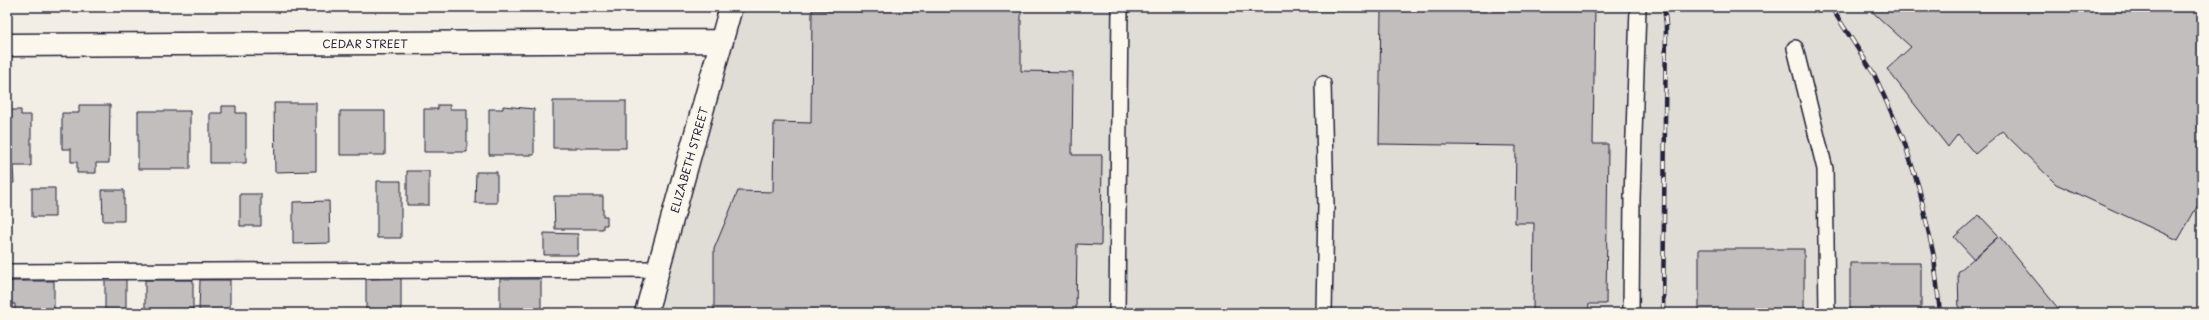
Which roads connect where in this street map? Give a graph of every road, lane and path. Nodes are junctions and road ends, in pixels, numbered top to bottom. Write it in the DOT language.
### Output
graph roads {
  1 [pos="731,7"];
  2 [pos="1120,7"];
  3 [pos="1638,7"];
  4 [pos="722,41"];
  5 [pos="7,45"];
  6 [pos="1795,48"];
  7 [pos="1323,84"];
  8 [pos="658,269"];
  9 [pos="7,272"];
  10 [pos="646,313"];
  11 [pos="1117,313"];
  12 [pos="1324,313"];
  13 [pos="1631,313"];
  14 [pos="1827,313"];
  1 -- 4 [label="street, ELIZABETH STREET"];
  2 -- 11 [label="lane"];
  3 -- 13 [label="lane"];
  4 -- 5 [label="street, CEDAR STREET"];
  4 -- 8 [label="street, ELIZABETH STREET"];
  6 -- 14 [label="lane"];
  7 -- 12 [label="lane"];
  8 -- 9 [label="lane"];
  8 -- 10 [label="street, ELIZABETH STREET"];
}
